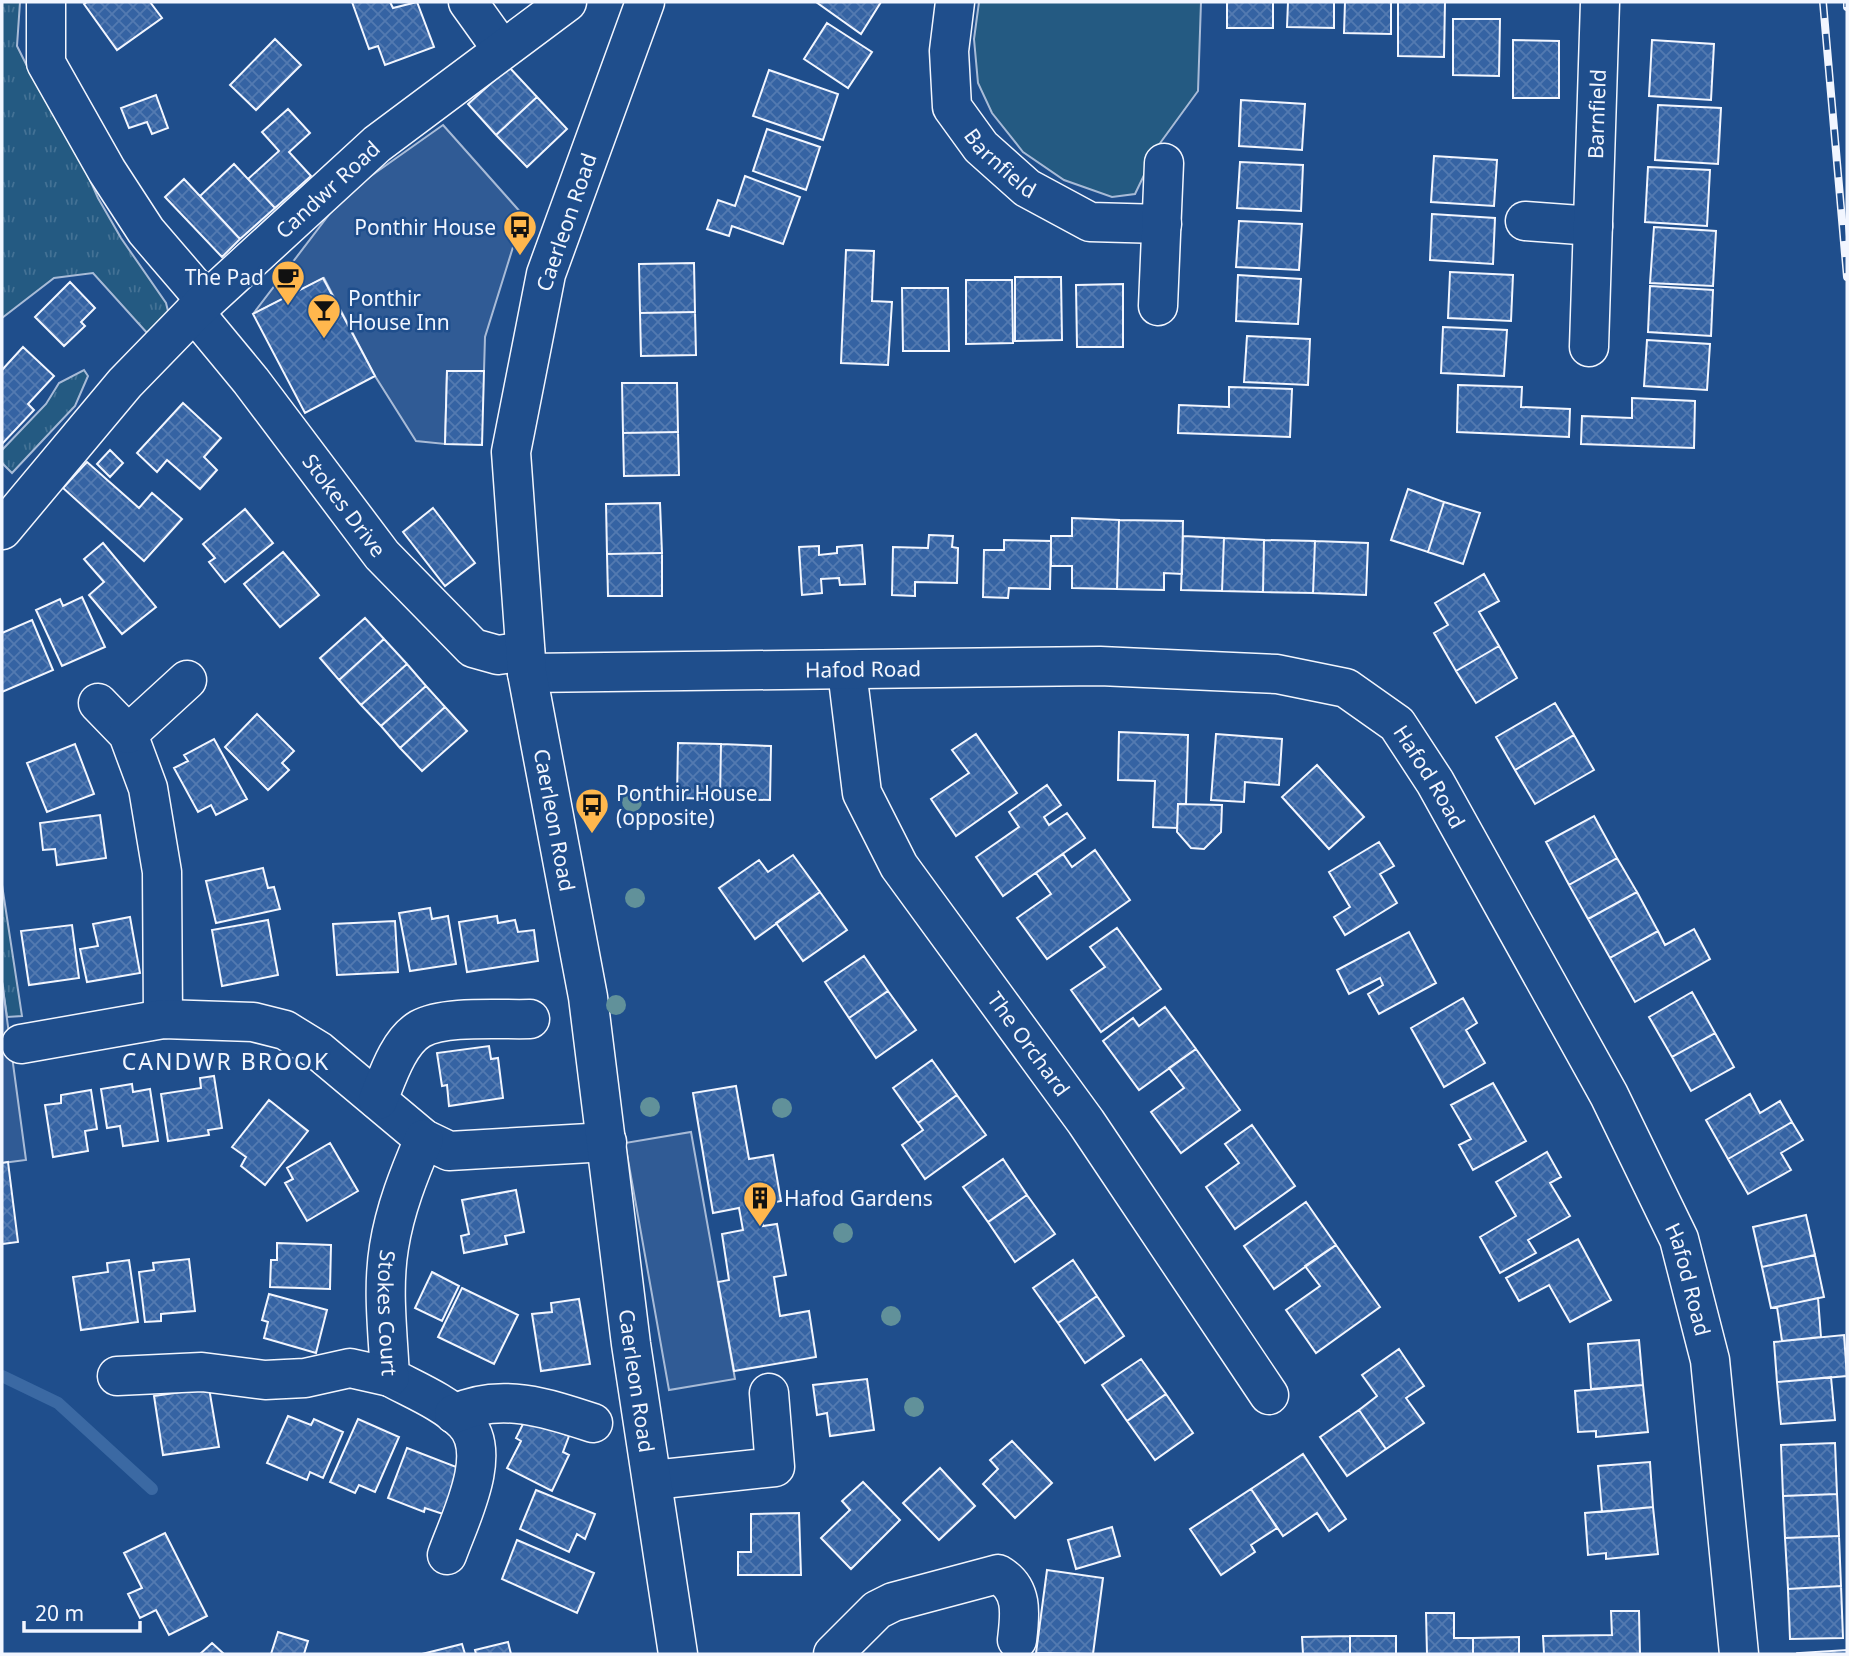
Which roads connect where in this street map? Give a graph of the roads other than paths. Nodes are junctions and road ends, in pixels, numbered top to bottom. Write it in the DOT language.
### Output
graph roads {
  1 [pos="46,2"];
  2 [pos="468,2"];
  3 [pos="567,2"];
  4 [pos="645,2"];
  5 [pos="955,2"];
  6 [pos="1600,2"];
  7 [pos="501,48"];
  8 [pos="1164,163"];
  9 [pos="1525,221"];
  10 [pos="1162,224"];
  11 [pos="1593,226"];
  12 [pos="1158,306"];
  13 [pos="200,307"];
  14 [pos="1589,347"];
  15 [pos="2,530"];
  16 [pos="526,662"];
  17 [pos="846,671"];
  18 [pos="187,680"];
  19 [pos="98,703"];
  20 [pos="128,734"];
  21 [pos="163,1019"];
  22 [pos="530,1019"];
  23 [pos="21,1044"];
  24 [pos="378,1100"];
  25 [pos="424,1139"];
  26 [pos="607,1142"];
  27 [pos="117,1377"];
  28 [pos="390,1377"];
  29 [pos="769,1393"];
  30 [pos="1269,1395"];
  31 [pos="454,1414"];
  32 [pos="593,1423"];
  33 [pos="653,1479"];
  34 [pos="447,1555"];
  35 [pos="1017,1640"];
  36 [pos="678,1654"];
  37 [pos="833,1654"];
  38 [pos="1739,1654"];
  1 -- 13 [label="street, Stokes Drive"];
  2 -- 7 [label="street"];
  3 -- 7 [label="street, Candwr Road"];
  4 -- 16 [label="street, Caerleon Road"];
  5 -- 10 [label="street, Barnfield"];
  6 -- 11 [label="street, Barnfield"];
  7 -- 13 [label="street, Candwr Road"];
  8 -- 10 [label="street"];
  9 -- 11 [label="street"];
  10 -- 12 [label="street"];
  11 -- 14 [label="street, Barnfield"];
  13 -- 15 [label="street, Candwr Road"];
  13 -- 16 [label="street, Stokes Drive"];
  16 -- 17 [label="street, Hafod Road"];
  16 -- 26 [label="street, Caerleon Road"];
  17 -- 30 [label="street, The Orchard"];
  17 -- 38 [label="street, Hafod Road"];
  18 -- 20 [label="street"];
  19 -- 20 [label="street"];
  20 -- 21 [label="street"];
  21 -- 23 [label="street"];
  21 -- 24 [label="street"];
  22 -- 24 [label="street"];
  24 -- 25 [label="street"];
  25 -- 26 [label="street"];
  25 -- 28 [label="street, Stokes Court"];
  26 -- 33 [label="street, Caerleon Road"];
  27 -- 28 [label="street"];
  28 -- 31 [label="street, Stokes Court"];
  29 -- 33 [label="street"];
  31 -- 32 [label="street"];
  31 -- 34 [label="street"];
  33 -- 36 [label="street, Caerleon Road"];
  35 -- 37 [label="street"];
}
